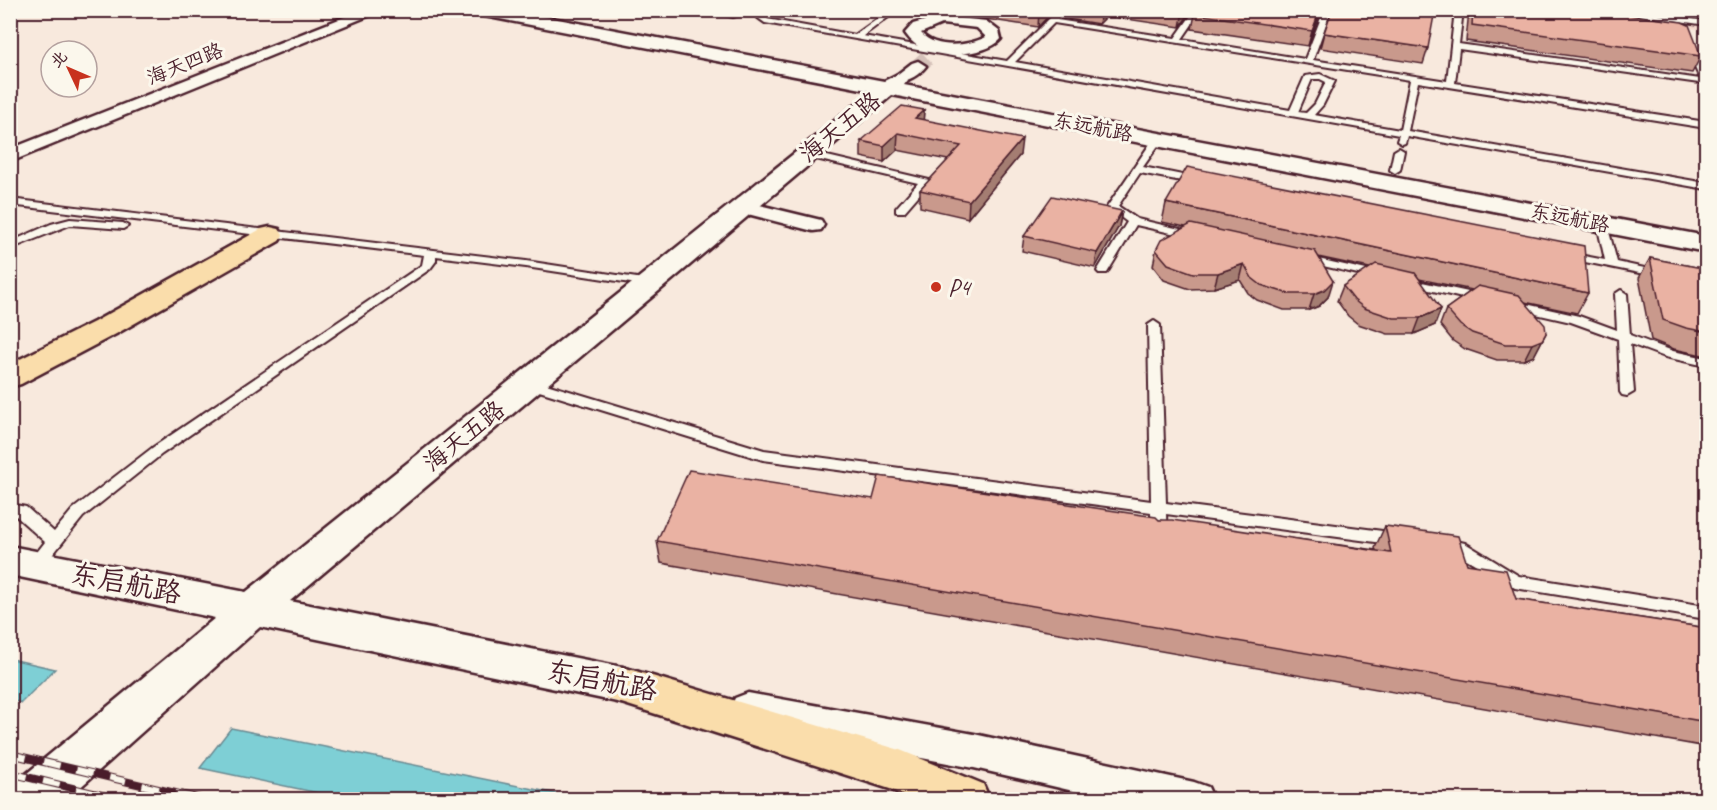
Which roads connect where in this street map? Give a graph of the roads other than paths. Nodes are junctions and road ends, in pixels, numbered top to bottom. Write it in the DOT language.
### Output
graph roads {
  1 [pos="376,10"];
  2 [pos="479,10"];
  3 [pos="538,10"];
  4 [pos="707,10"];
  5 [pos="752,10"];
  6 [pos="771,10"];
  7 [pos="894,10"];
  8 [pos="1063,10"];
  9 [pos="1199,10"];
  10 [pos="1328,10"];
  11 [pos="1459,10"];
  12 [pos="1609,10"];
  13 [pos="1052,21"];
  14 [pos="1707,23"];
  15 [pos="857,38"];
  16 [pos="1686,38"];
  17 [pos="1177,41"];
  18 [pos="1456,46"];
  19 [pos="1308,62"];
  20 [pos="1010,64"];
  21 [pos="919,65"];
  22 [pos="1414,79"];
  23 [pos="1706,82"];
  24 [pos="1451,85"];
  25 [pos="1293,113"];
  26 [pos="1308,116"];
  27 [pos="1707,125"];
  28 [pos="1157,140"];
  29 [pos="1400,149"];
  30 [pos="806,154"];
  31 [pos="10,156"];
  32 [pos="1137,170"];
  33 [pos="1207,183"];
  34 [pos="1707,186"];
  35 [pos="10,202"];
  36 [pos="742,207"];
  37 [pos="900,210"];
  38 [pos="1133,222"];
  39 [pos="1602,224"];
  40 [pos="813,225"];
  41 [pos="1707,228"];
  42 [pos="270,235"];
  43 [pos="1203,237"];
  44 [pos="232,239"];
  45 [pos="1707,244"];
  46 [pos="10,246"];
  47 [pos="430,253"];
  48 [pos="1554,253"];
  49 [pos="1296,257"];
  50 [pos="1612,265"];
  51 [pos="1103,271"];
  52 [pos="1675,277"];
  53 [pos="650,283"];
  54 [pos="1621,294"];
  55 [pos="1154,325"];
  56 [pos="1625,338"];
  57 [pos="10,355"];
  58 [pos="1707,362"];
  59 [pos="10,377"];
  60 [pos="528,383"];
  61 [pos="1627,392"];
  62 [pos="1158,506"];
  63 [pos="10,508"];
  64 [pos="1159,536"];
  65 [pos="1412,541"];
  66 [pos="1436,544"];
  67 [pos="34,555"];
  68 [pos="253,609"];
  69 [pos="1707,613"];
  70 [pos="622,685"];
  71 [pos="31,800"];
  72 [pos="966,800"];
  73 [pos="1194,800"];
  1 -- 31 [label="street, 海天四路"];
  2 -- 21 [label="street, 东远航路"];
  3 -- 21 [label="street, 东远航路"];
  4 -- 5 [label="lane"];
  6 -- 15 [label="lane"];
  7 -- 15 [label="lane"];
  8 -- 13 [label="lane"];
  9 -- 17 [label="lane"];
  10 -- 19 [label="lane"];
  11 -- 18 [label="lane"];
  12 -- 14 [label="lane"];
  13 -- 17 [label="lane"];
  13 -- 20 [label="lane"];
  15 -- 21 [label="lane"];
  16 -- 23 [label="lane"];
  17 -- 19 [label="lane"];
  18 -- 23 [label="lane"];
  18 -- 24 [label="lane"];
  19 -- 22 [label="lane"];
  20 -- 21 [label="lane"];
  20 -- 25 [label="lane"];
  21 -- 28 [label="street, 东远航路"];
  21 -- 29 [label="street, 东远航路"];
  21 -- 30 [label="street, 海天五路"];
  22 -- 24 [label="lane"];
  22 -- 29 [label="lane"];
  24 -- 27 [label="lane"];
  25 -- 26 [label="lane"];
  25 -- 26 [label="lane"];
  26 -- 29 [label="lane"];
  28 -- 32 [label="lane"];
  28 -- 39 [label="street, 东远航路"];
  29 -- 34 [label="lane"];
  29 -- 41 [label="street, 东远航路"];
  30 -- 36 [label="street, 海天五路"];
  30 -- 37 [label="lane"];
  32 -- 33 [label="lane"];
  32 -- 38 [label="lane"];
  35 -- 42 [label="lane"];
  36 -- 40 [label="street"];
  36 -- 53 [label="street, 海天五路"];
  38 -- 43 [label="lane"];
  38 -- 51 [label="lane"];
  39 -- 45 [label="street, 东远航路"];
  39 -- 50 [label="lane"];
  42 -- 47 [label="lane"];
  42 -- 59 [label="highway"];
  44 -- 46 [label="lane"];
  44 -- 57 [label="highway"];
  47 -- 53 [label="lane"];
  47 -- 67 [label="lane"];
  48 -- 50 [label="lane"];
  49 -- 56 [label="lane"];
  50 -- 52 [label="lane"];
  53 -- 60 [label="street, 海天五路"];
  54 -- 56 [label="lane"];
  55 -- 62 [label="lane"];
  56 -- 58 [label="lane"];
  56 -- 61 [label="lane"];
  60 -- 62 [label="lane"];
  60 -- 68 [label="street, 海天五路"];
  62 -- 64 [label="lane"];
  62 -- 65 [label="lane"];
  63 -- 67 [label="lane"];
  66 -- 69 [label="lane"];
  67 -- 68 [label="street, 东启航路"];
  68 -- 70 [label="street, 东启航路"];
  68 -- 71 [label="street, 海天五路"];
  70 -- 72 [label="highway"];
  70 -- 73 [label="street, 东启航路"];
}
